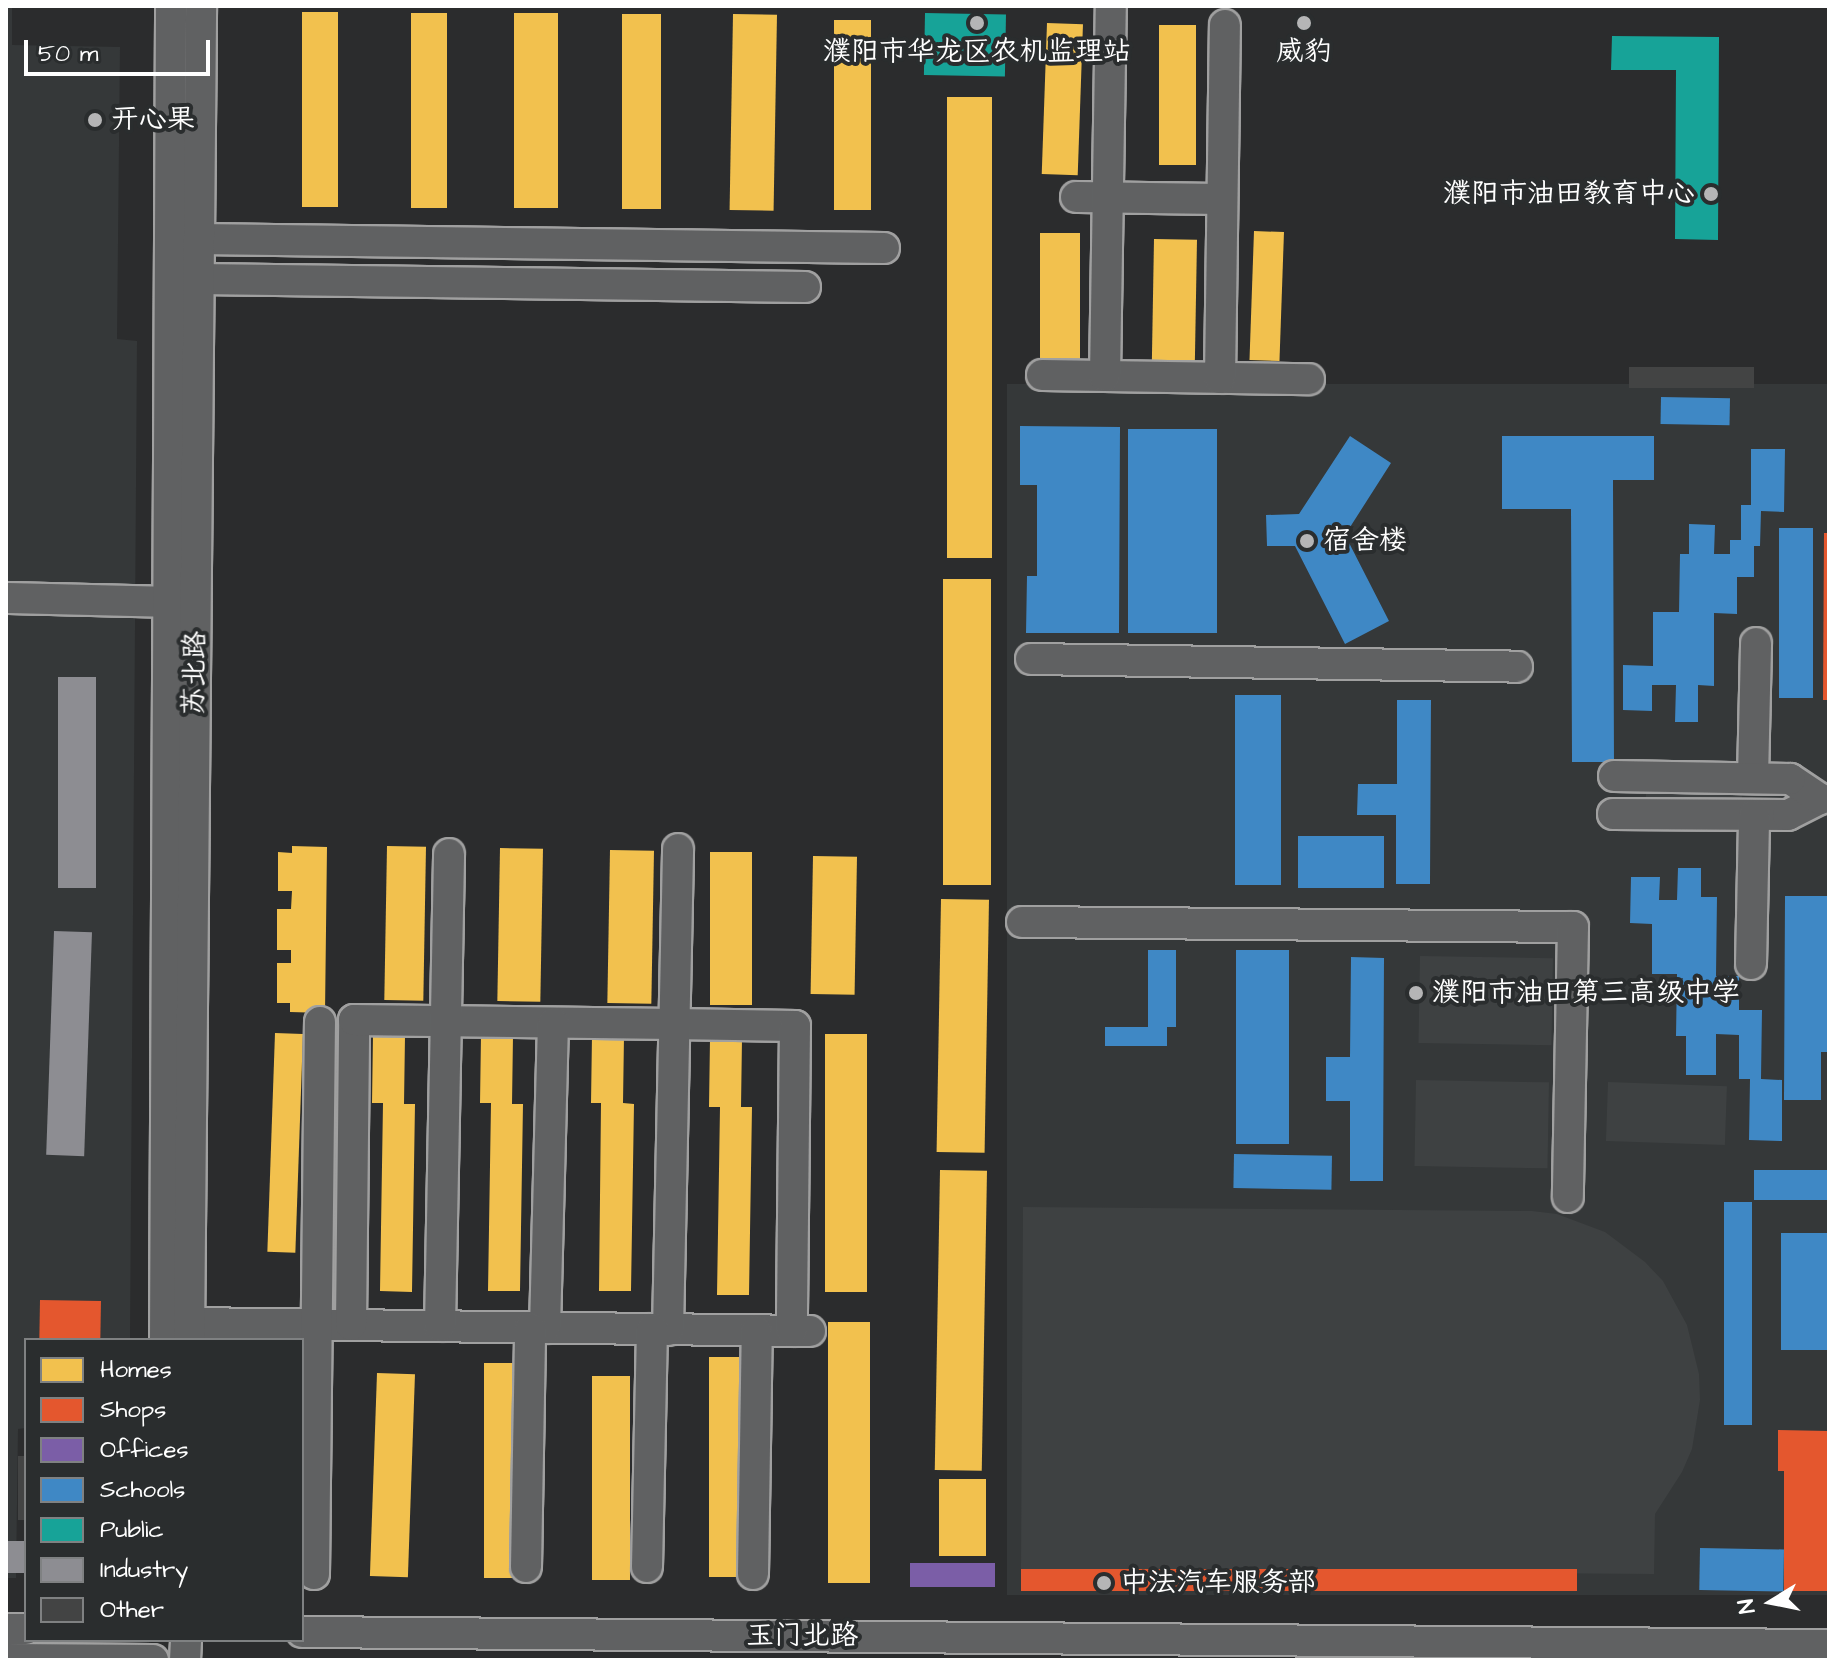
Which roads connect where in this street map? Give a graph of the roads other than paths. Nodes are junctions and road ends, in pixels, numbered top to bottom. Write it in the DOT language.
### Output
graph roads {
  1 [pos="171,6"];
  2 [pos="201,6"];
  3 [pos="1111,6"];
  4 [pos="1225,25"];
  5 [pos="1076,197"];
  6 [pos="1107,197"];
  7 [pos="1222,199"];
  8 [pos="199,239"];
  9 [pos="884,248"];
  10 [pos="199,279"];
  11 [pos="805,287"];
  12 [pos="1042,375"];
  13 [pos="1105,376"];
  14 [pos="1220,378"];
  15 [pos="1309,379"];
  16 [pos="6,598"];
  17 [pos="169,602"];
  18 [pos="1756,643"];
  19 [pos="1031,659"];
  20 [pos="1517,667"];
  21 [pos="1614,776"];
  22 [pos="1753,778"];
  23 [pos="1824,799"];
  24 [pos="1613,814"];
  25 [pos="1754,815"];
  26 [pos="678,849"];
  27 [pos="449,854"];
  28 [pos="1022,922"];
  29 [pos="1751,964"];
  30 [pos="445,1021"];
  31 [pos="320,1022"];
  32 [pos="553,1023"];
  33 [pos="674,1024"];
  34 [pos="1568,1197"];
  35 [pos="315,1325"];
  36 [pos="351,1325"];
  37 [pos="440,1326"];
  38 [pos="538,1328"];
  39 [pos="660,1329"];
  40 [pos="757,1331"];
  41 [pos="181,1334"];
  42 [pos="526,1567"];
  43 [pos="647,1567"];
  44 [pos="314,1574"];
  45 [pos="753,1574"];
  46 [pos="304,1632"];
  47 [pos="1829,1645"];
  48 [pos="6,1659"];
  49 [pos="153,1660"];
  1 -- 17 [label="street, 苏北路"];
  2 -- 8 [label="street, 苏北路"];
  3 -- 6 [label="street"];
  4 -- 7 [label="street"];
  5 -- 6 [label="street"];
  6 -- 7 [label="street"];
  6 -- 13 [label="street"];
  7 -- 14 [label="street"];
  8 -- 9 [label="street"];
  8 -- 10 [label="street, 苏北路"];
  10 -- 11 [label="street"];
  10 -- 41 [label="street, 苏北路"];
  12 -- 13 [label="street"];
  13 -- 14 [label="street"];
  14 -- 15 [label="street"];
  16 -- 17 [label="street"];
  17 -- 41 [label="street, 苏北路"];
  18 -- 22 [label="street"];
  19 -- 20 [label="street"];
  21 -- 22 [label="street"];
  22 -- 23 [label="street"];
  23 -- 25 [label="street"];
  24 -- 25 [label="street"];
  25 -- 29 [label="street"];
  26 -- 33 [label="street"];
  27 -- 30 [label="street"];
  28 -- 34 [label="street"];
  30 -- 32 [label="street"];
  30 -- 36 [label="street"];
  30 -- 37 [label="street"];
  31 -- 35 [label="street"];
  32 -- 33 [label="street"];
  32 -- 38 [label="street"];
  33 -- 39 [label="street"];
  33 -- 40 [label="street"];
  35 -- 36 [label="street"];
  35 -- 41 [label="street"];
  35 -- 44 [label="street"];
  36 -- 37 [label="street"];
  37 -- 38 [label="street"];
  38 -- 39 [label="street"];
  38 -- 42 [label="street"];
  39 -- 40 [label="street"];
  39 -- 43 [label="street"];
  40 -- 45 [label="street"];
  46 -- 47 [label="street, 玉门北路"];
  48 -- 49 [label="street"];
}
